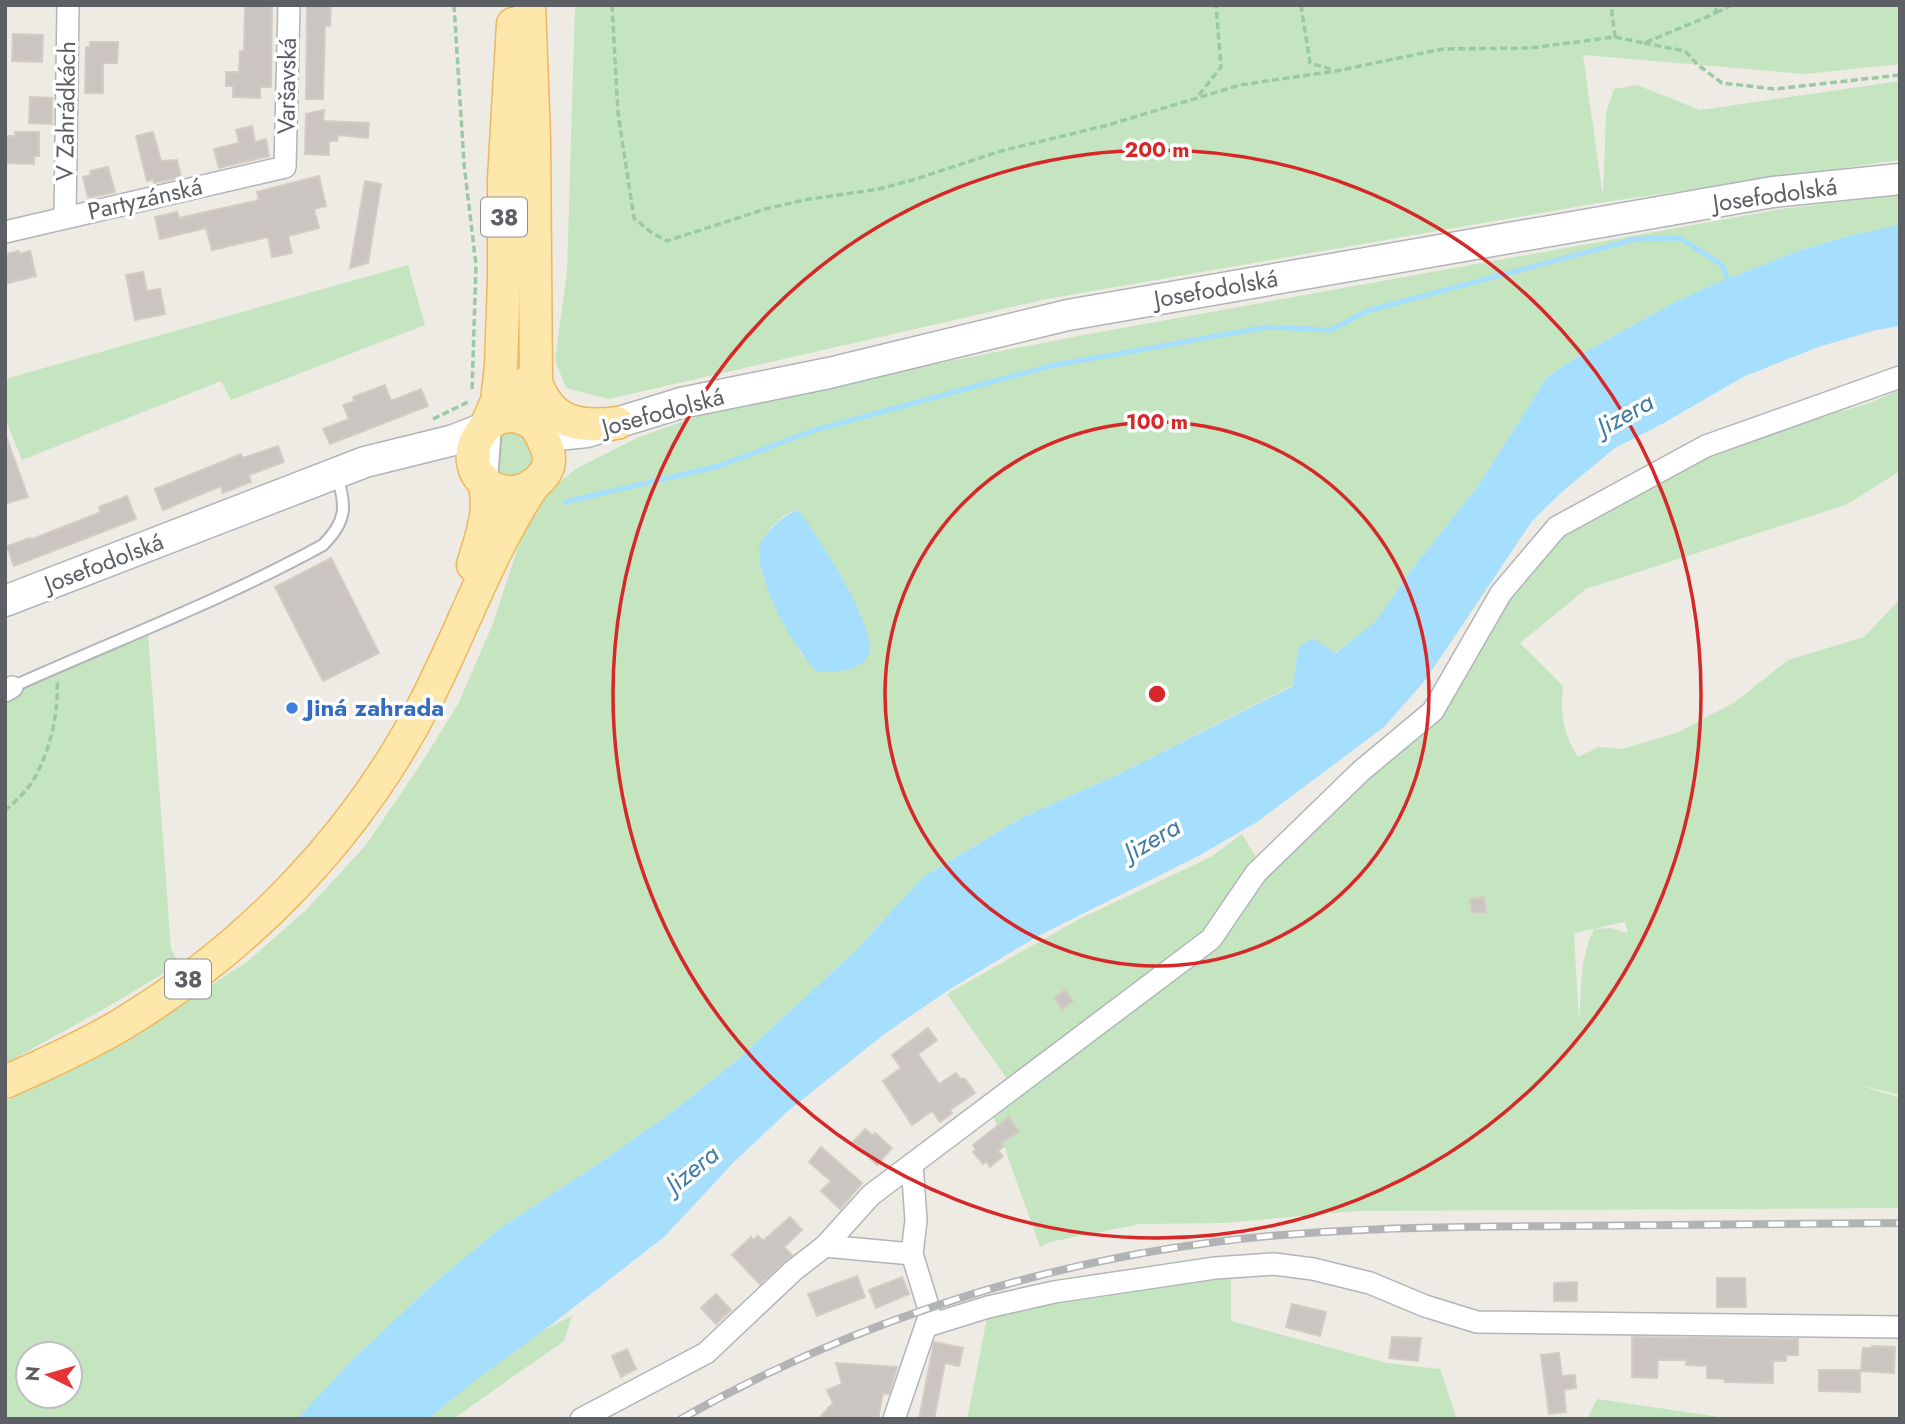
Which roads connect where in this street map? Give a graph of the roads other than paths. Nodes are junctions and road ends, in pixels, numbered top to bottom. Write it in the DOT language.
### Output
graph roads {
  1 [pos="68,5"];
  2 [pos="289,5"];
  3 [pos="515,5"];
  4 [pos="529,5"];
  5 [pos="285,167"];
  6 [pos="1900,179"];
  7 [pos="65,217"];
  8 [pos="5,232"];
  9 [pos="534,268"];
  10 [pos="1900,377"];
  11 [pos="491,415"];
  12 [pos="617,423"];
  13 [pos="540,431"];
  14 [pos="400,452"];
  15 [pos="335,472"];
  16 [pos="484,480"];
  17 [pos="536,482"];
  18 [pos="5,601"];
  19 [pos="451,645"];
  20 [pos="9,689"];
  21 [pos="5,1082"];
  22 [pos="912,1164"];
  23 [pos="825,1245"];
  24 [pos="912,1254"];
  25 [pos="927,1326"];
  26 [pos="1900,1327"];
  27 [pos="581,1419"];
  28 [pos="894,1419"];
  1 -- 7 [label="street, V Zahrádkách"];
  2 -- 5 [label="street, Varšavská"];
  3 -- 11 [label="main road, 38"];
  4 -- 9 [label="main road, 38"];
  5 -- 7 [label="street, Partyzánská"];
  6 -- 12 [label="main road, Josefodolská"];
  7 -- 8 [label="street, Partyzánská"];
  9 -- 12 [label="main road"];
  9 -- 13 [label="main road, 38"];
  10 -- 22 [label="street"];
  11 -- 13 [label="main road"];
  11 -- 14 [label="main road, Josefodolská"];
  11 -- 16 [label="main road, 38"];
  12 -- 13 [label="main road, Josefodolská"];
  12 -- 17 [label="main road"];
  13 -- 17 [label="main road, 38"];
  14 -- 15 [label="main road, Josefodolská"];
  14 -- 16 [label="main road, Josefodolská"];
  15 -- 18 [label="main road, Josefodolská"];
  15 -- 20 [label="lane"];
  16 -- 17 [label="main road"];
  16 -- 19 [label="main road, 38"];
  17 -- 19 [label="main road, 38"];
  19 -- 21 [label="main road, 38"];
  22 -- 23 [label="street"];
  22 -- 24 [label="street"];
  23 -- 24 [label="street"];
  23 -- 27 [label="street"];
  24 -- 25 [label="street"];
  25 -- 26 [label="street"];
  25 -- 28 [label="street"];
}
